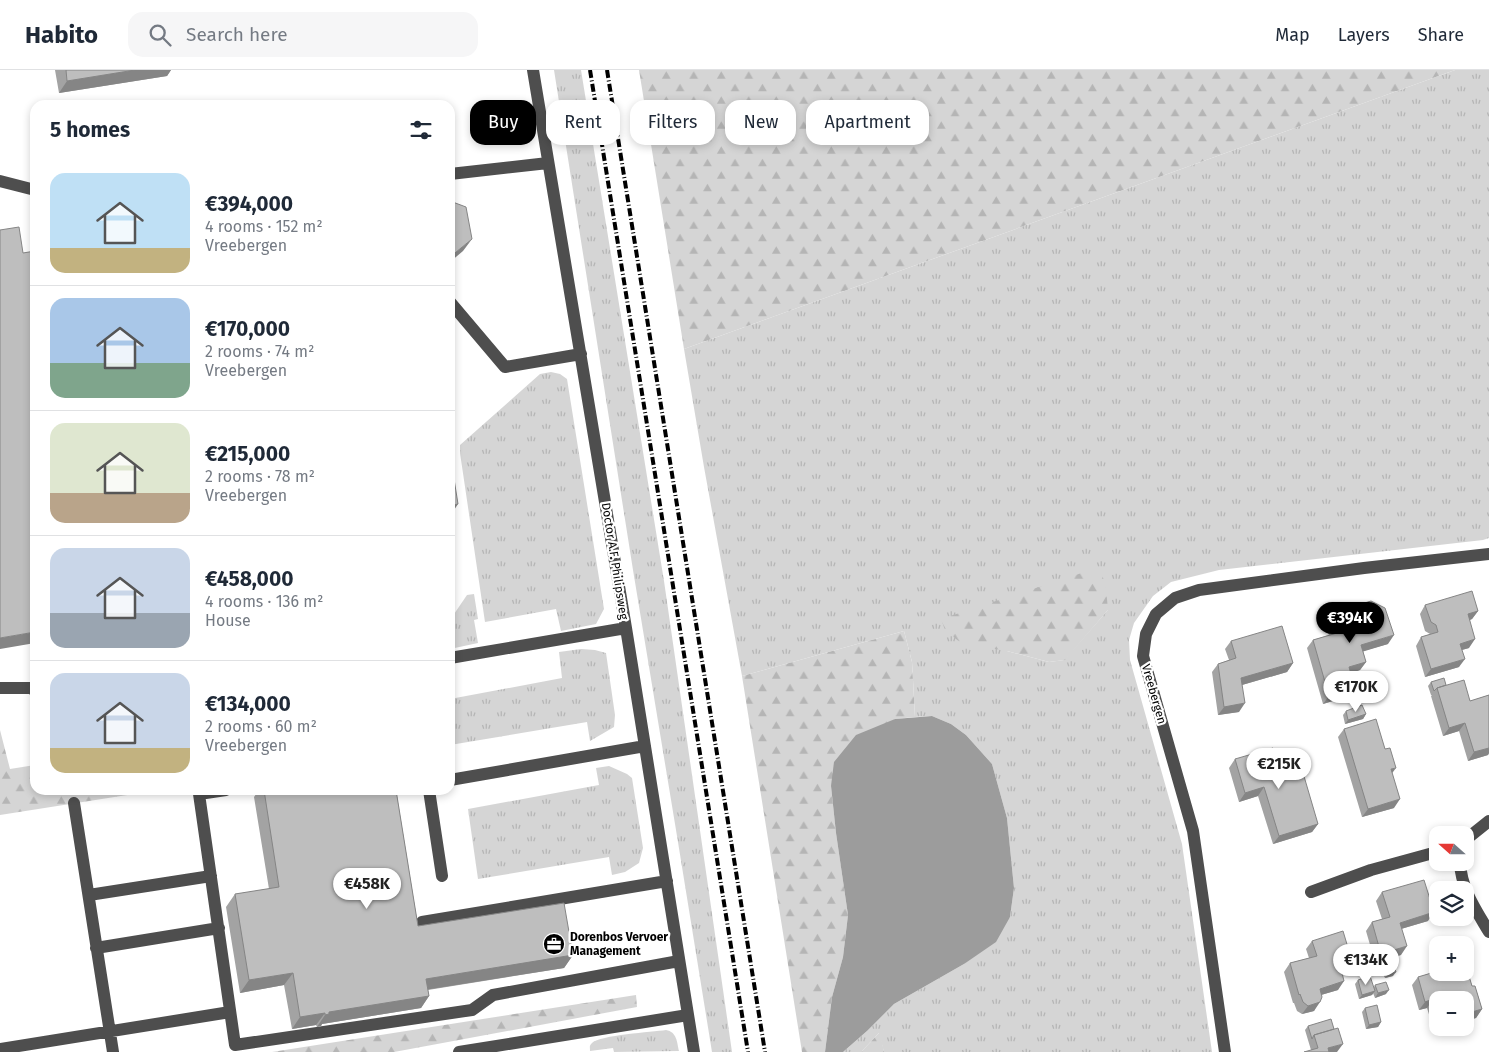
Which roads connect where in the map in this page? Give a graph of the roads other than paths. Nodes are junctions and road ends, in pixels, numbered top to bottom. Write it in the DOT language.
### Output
graph roads {
  1 [pos="533,70"];
  2 [pos="548,163"];
  3 [pos="455,173"];
  4 [pos="0,182"];
  5 [pos="30,189"];
  6 [pos="455,308"];
  7 [pos="581,354"];
  8 [pos="1489,554"];
  9 [pos="626,628"];
  10 [pos="455,657"];
  11 [pos="0,688"];
  12 [pos="30,688"];
  13 [pos="645,746"];
  14 [pos="455,779"];
  15 [pos="199,795"];
  16 [pos="430,795"];
  17 [pos="74,803"];
  18 [pos="1489,821"];
  19 [pos="1474,833"];
  20 [pos="1429,854"];
  21 [pos="1460,871"];
  22 [pos="211,876"];
  23 [pos="442,876"];
  24 [pos="667,881"];
  25 [pos="1311,892"];
  26 [pos="88,895"];
  27 [pos="422,922"];
  28 [pos="218,928"];
  29 [pos="1489,932"];
  30 [pos="96,948"];
  31 [pos="680,961"];
  32 [pos="230,1012"];
  33 [pos="688,1015"];
  34 [pos="110,1031"];
  35 [pos="0,1049"];
  36 [pos="113,1052"];
  37 [pos="459,1052"];
  38 [pos="694,1052"];
  39 [pos="1225,1052"];
  1 -- 2 [label="street, Doctor A.F. Philipsweg"];
  2 -- 3 [label="street"];
  2 -- 7 [label="street, Doctor A.F. Philipsweg"];
  4 -- 5 [label="street"];
  6 -- 7 [label="street"];
  7 -- 9 [label="street, Doctor A.F. Philipsweg"];
  8 -- 39 [label="street, Vreebergen"];
  9 -- 10 [label="street"];
  9 -- 13 [label="street, Doctor A.F. Philipsweg"];
  11 -- 12 [label="street"];
  13 -- 14 [label="street"];
  13 -- 24 [label="street, Doctor A.F. Philipsweg"];
  15 -- 22 [label="street"];
  16 -- 23 [label="street"];
  17 -- 26 [label="street"];
  18 -- 19 [label="street"];
  20 -- 25 [label="street"];
  21 -- 29 [label="street"];
  22 -- 26 [label="street"];
  22 -- 28 [label="street"];
  24 -- 27 [label="street"];
  24 -- 31 [label="street, Doctor A.F. Philipsweg"];
  26 -- 30 [label="street"];
  28 -- 30 [label="street"];
  28 -- 32 [label="street"];
  30 -- 34 [label="street"];
  31 -- 32 [label="street"];
  31 -- 33 [label="street, Doctor A.F. Philipsweg"];
  32 -- 34 [label="street"];
  33 -- 37 [label="street"];
  33 -- 38 [label="street, Doctor A.F. Philipsweg"];
  34 -- 35 [label="street"];
  34 -- 36 [label="street"];
}
